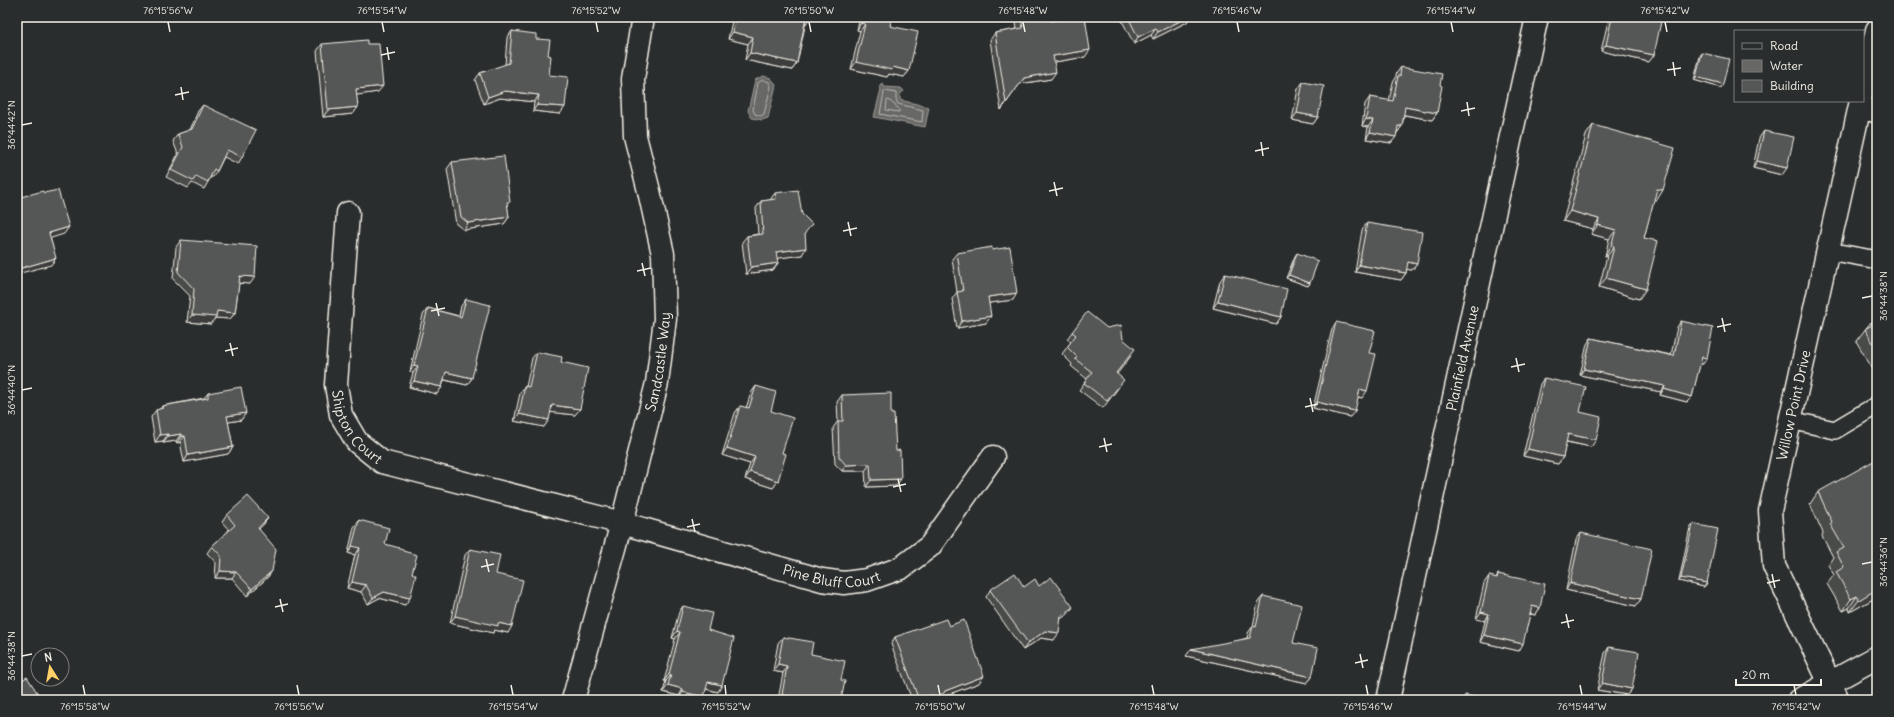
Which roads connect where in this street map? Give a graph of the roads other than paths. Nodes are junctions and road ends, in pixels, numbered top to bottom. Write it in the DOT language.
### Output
graph roads {
  1 [pos="643,17"];
  2 [pos="1537,17"];
  3 [pos="1877,30"];
  4 [pos="1865,104"];
  5 [pos="348,213"];
  6 [pos="1828,251"];
  7 [pos="1877,257"];
  8 [pos="1877,406"];
  9 [pos="1790,420"];
  10 [pos="993,457"];
  11 [pos="622,523"];
  12 [pos="1877,657"];
  13 [pos="1834,692"];
  14 [pos="573,700"];
  15 [pos="1388,700"];
  16 [pos="1799,700"];
  1 -- 11 [label="street, Sandcastle Way"];
  2 -- 15 [label="street, Plainfield Avenue"];
  3 -- 4 [label="street, Willow Point Drive"];
  4 -- 6 [label="street, Willow Point Drive"];
  5 -- 11 [label="street, Shipton Court"];
  6 -- 7 [label="lane"];
  6 -- 9 [label="street, Willow Point Drive"];
  8 -- 9 [label="lane"];
  9 -- 13 [label="street, Willow Point Drive"];
  10 -- 11 [label="street, Pine Bluff Court"];
  11 -- 14 [label="street, Sandcastle Way"];
  12 -- 13 [label="street"];
  13 -- 16 [label="street"];
}
